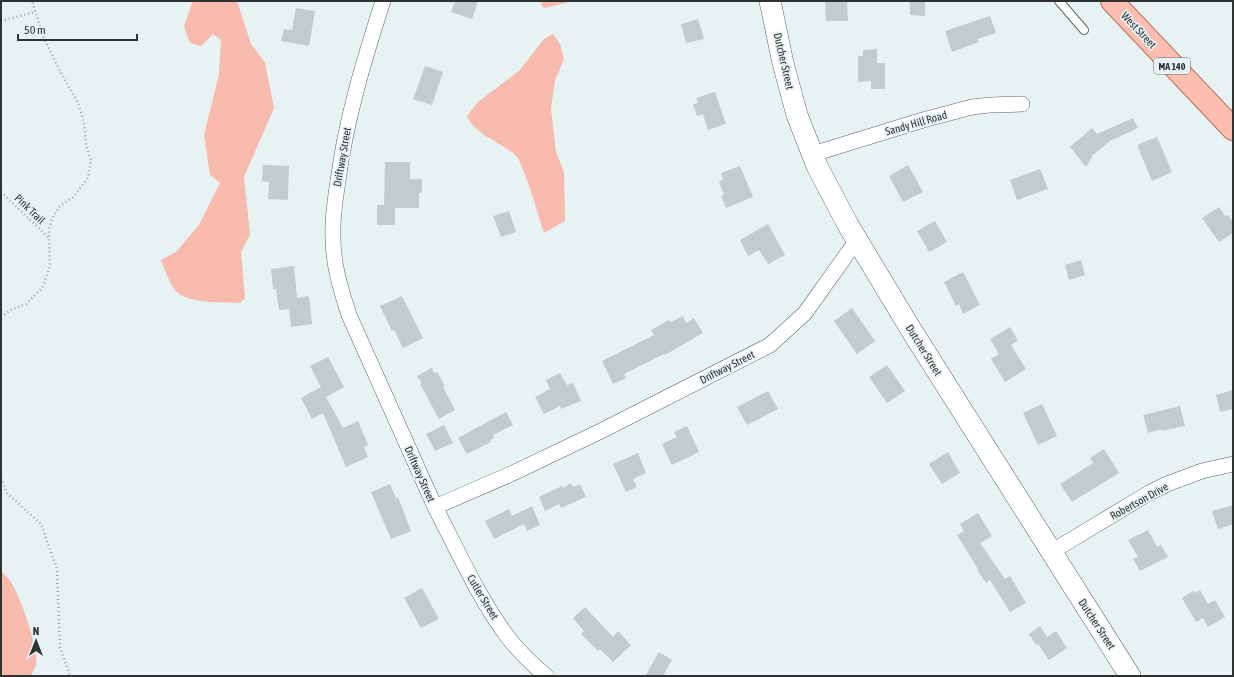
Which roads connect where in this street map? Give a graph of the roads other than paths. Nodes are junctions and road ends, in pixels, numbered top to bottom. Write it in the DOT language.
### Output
graph roads {
  1 [pos="383,1"];
  2 [pos="770,1"];
  3 [pos="1059,1"];
  4 [pos="1112,1"];
  5 [pos="1084,30"];
  6 [pos="1022,104"];
  7 [pos="1233,129"];
  8 [pos="813,154"];
  9 [pos="857,240"];
  10 [pos="1233,464"];
  11 [pos="436,507"];
  12 [pos="1051,552"];
  13 [pos="546,676"];
  14 [pos="1130,676"];
  1 -- 11 [label="street, Driftway Street"];
  2 -- 8 [label="street, Dutcher Street"];
  3 -- 5 [label="lane"];
  4 -- 7 [label="main road, West Street / MA 140"];
  6 -- 8 [label="street, Sandy Hill Road"];
  8 -- 9 [label="street, Dutcher Street"];
  9 -- 11 [label="street, Driftway Street"];
  9 -- 12 [label="street, Dutcher Street"];
  10 -- 12 [label="street, Robertson Drive"];
  11 -- 13 [label="street, Cutler Street"];
  12 -- 14 [label="street, Dutcher Street"];
}
